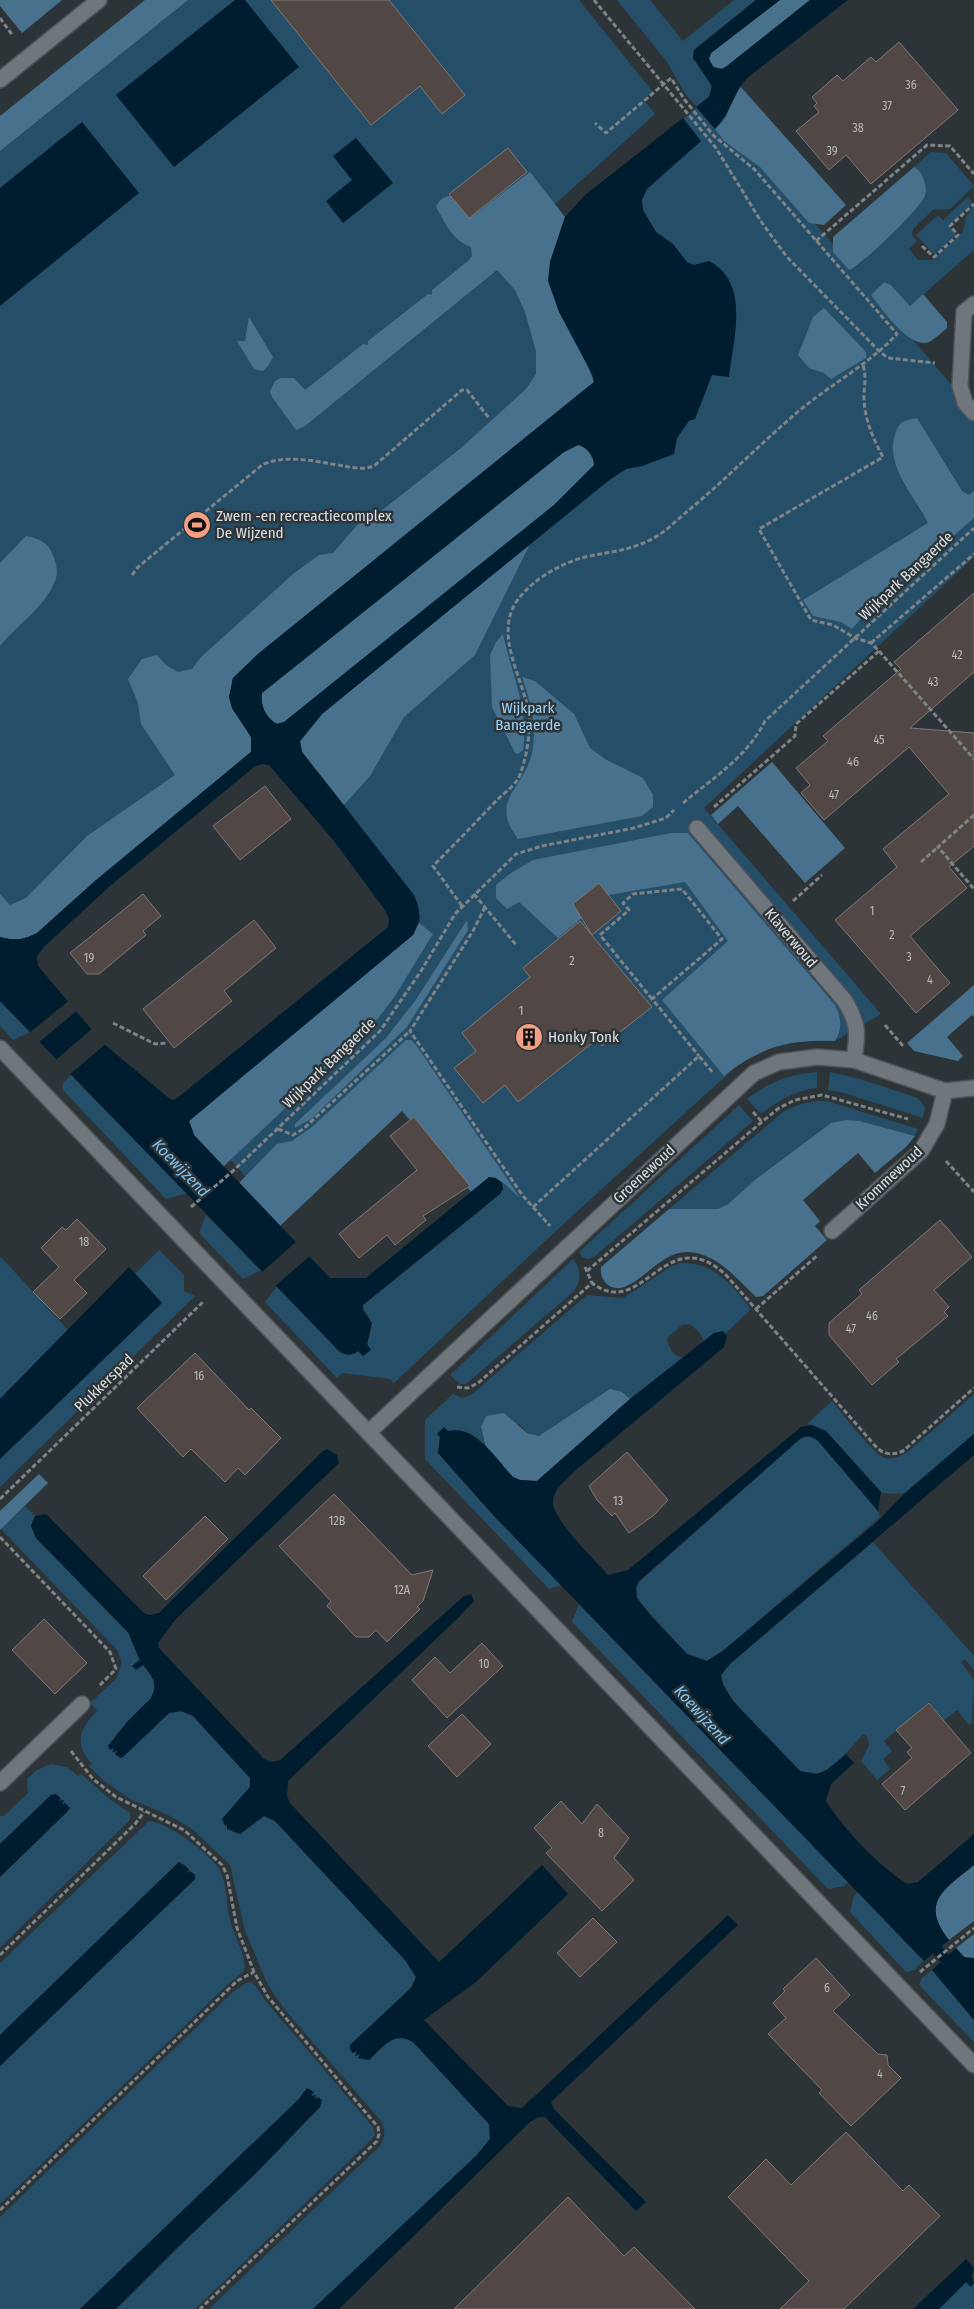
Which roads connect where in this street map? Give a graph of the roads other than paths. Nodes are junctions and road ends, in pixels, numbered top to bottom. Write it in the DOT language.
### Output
graph roads {
  1 [pos="99,0"];
  2 [pos="0,80"];
  3 [pos="974,304"];
  4 [pos="974,413"];
  5 [pos="697,828"];
  6 [pos="0,1048"];
  7 [pos="854,1060"];
  8 [pos="974,1088"];
  9 [pos="945,1090"];
  10 [pos="832,1231"];
  11 [pos="369,1432"];
  12 [pos="82,1704"];
  13 [pos="0,1783"];
  14 [pos="974,2065"];
  1 -- 2 [label="street"];
  3 -- 4 [label="street"];
  5 -- 7 [label="street, Klaverwoud"];
  6 -- 11 [label="street"];
  7 -- 9 [label="street, Groenewoud"];
  7 -- 11 [label="street, Groenewoud"];
  8 -- 9 [label="street, Groenewoud"];
  9 -- 10 [label="street, Krommewoud"];
  11 -- 14 [label="street"];
  12 -- 13 [label="street"];
}
